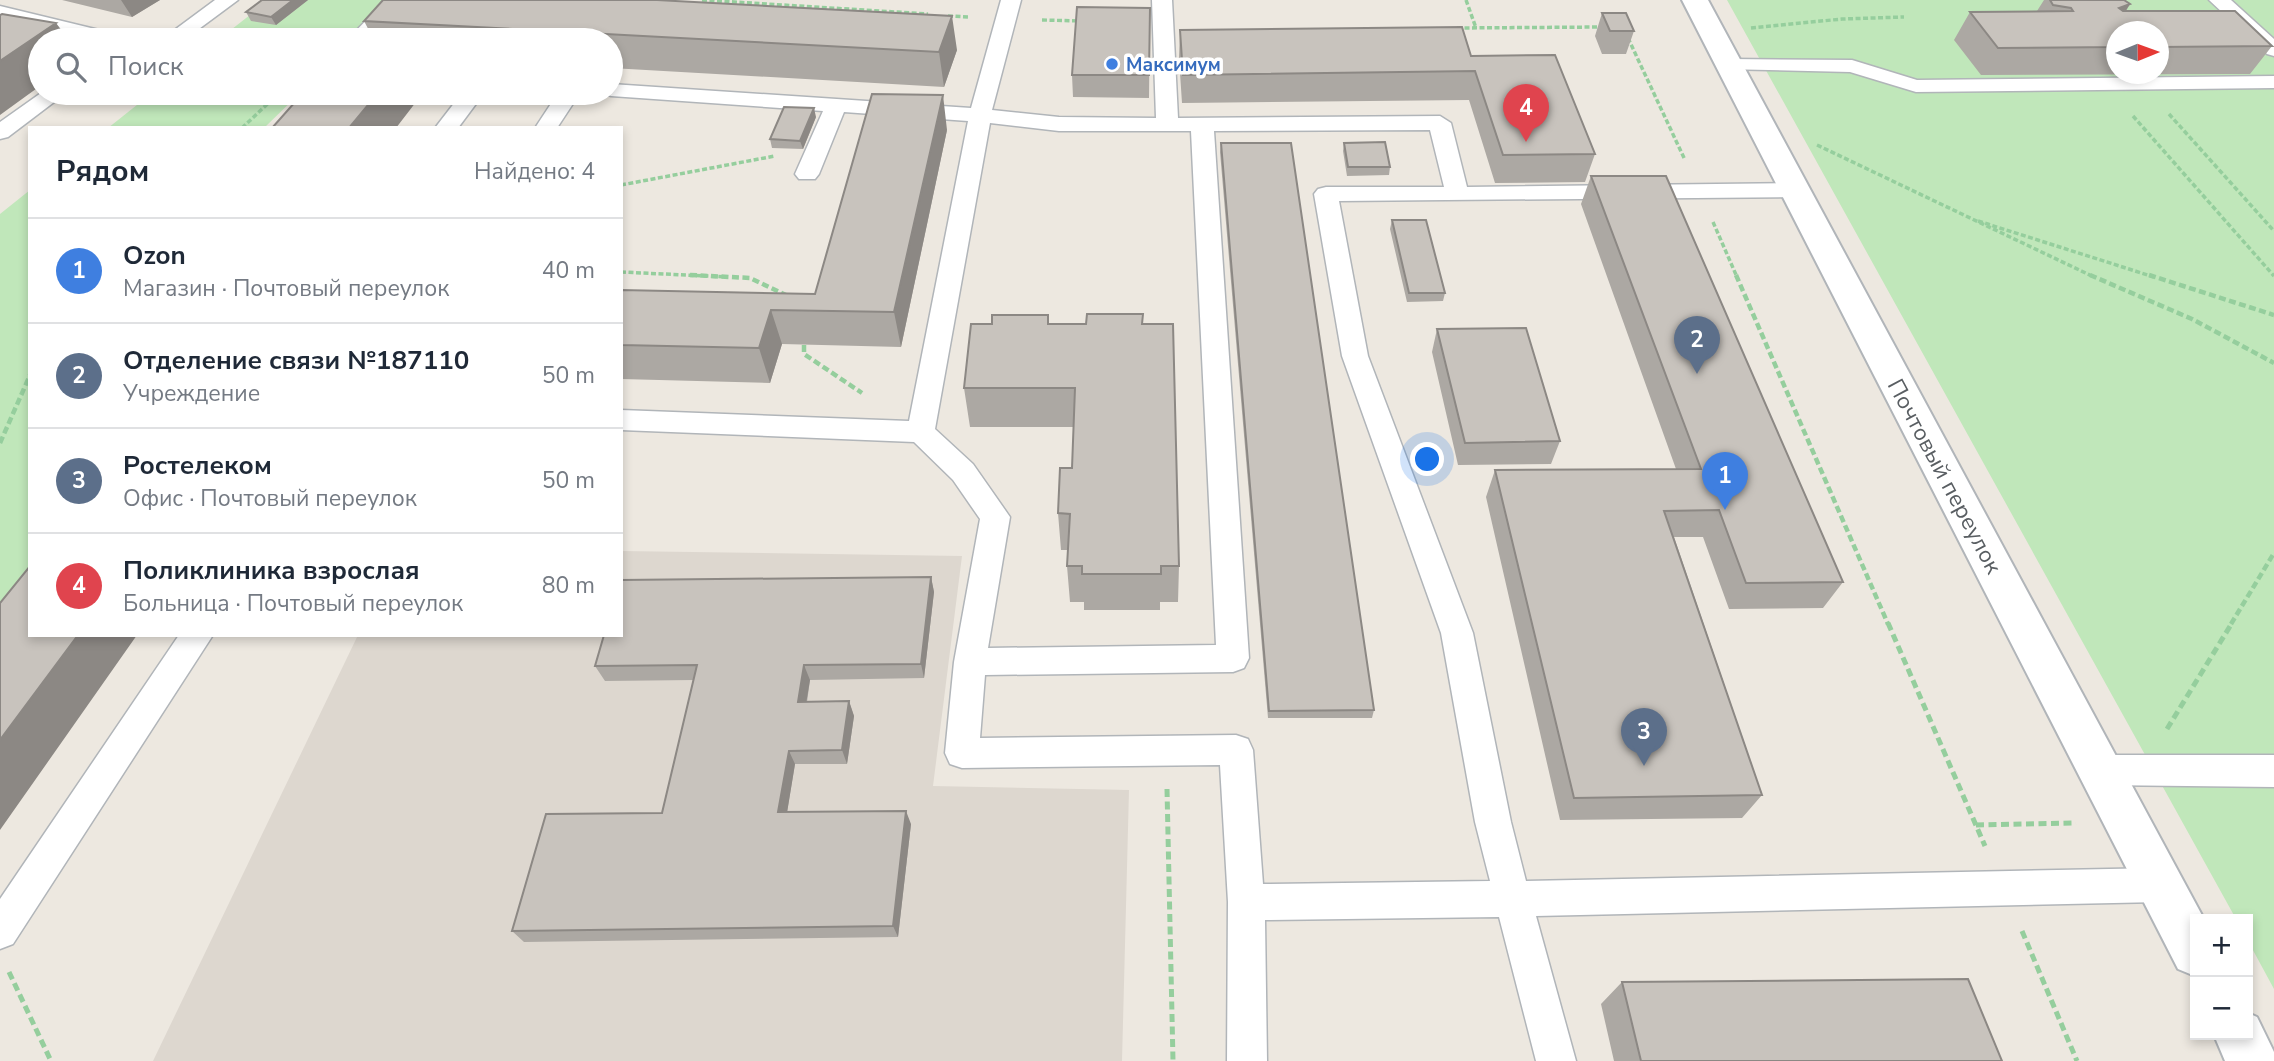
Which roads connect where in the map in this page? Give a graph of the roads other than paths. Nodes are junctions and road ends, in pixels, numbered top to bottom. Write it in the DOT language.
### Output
graph roads {
  1 [pos="228,0"];
  2 [pos="397,0"];
  3 [pos="1162,0"];
  4 [pos="1695,0"];
  5 [pos="2219,0"];
  6 [pos="1008,10"];
  7 [pos="0,12"];
  8 [pos="67,28"];
  9 [pos="188,28"];
  10 [pos="369,28"];
  11 [pos="2274,50"];
  12 [pos="1742,65"];
  13 [pos="2274,82"];
  14 [pos="623,91"];
  15 [pos="38,105"];
  16 [pos="464,105"];
  17 [pos="561,105"];
  18 [pos="836,105"];
  19 [pos="981,115"];
  20 [pos="1167,125"];
  21 [pos="1202,125"];
  22 [pos="448,126"];
  23 [pos="547,126"];
  24 [pos="0,132"];
  25 [pos="807,174"];
  26 [pos="1795,190"];
  27 [pos="1457,194"];
  28 [pos="623,420"];
  29 [pos="921,432"];
  30 [pos="196,637"];
  31 [pos="970,662"];
  32 [pos="2100,771"];
  33 [pos="2274,771"];
  34 [pos="2160,885"];
  35 [pos="1513,900"];
  36 [pos="1246,902"];
  37 [pos="0,930"];
  38 [pos="2190,942"];
  39 [pos="2242,1040"];
  40 [pos="1247,1061"];
  41 [pos="1556,1061"];
  42 [pos="2252,1061"];
  1 -- 9 [label="lane"];
  2 -- 10 [label="lane"];
  3 -- 20 [label="lane"];
  4 -- 12 [label="street, Почтовый переулок"];
  5 -- 11 [label="lane"];
  6 -- 19 [label="lane"];
  7 -- 8 [label="lane"];
  12 -- 13 [label="lane"];
  12 -- 26 [label="street, Почтовый переулок"];
  14 -- 18 [label="lane"];
  15 -- 24 [label="lane"];
  16 -- 22 [label="lane"];
  17 -- 23 [label="lane"];
  18 -- 19 [label="lane"];
  18 -- 25 [label="lane"];
  19 -- 20 [label="lane"];
  19 -- 29 [label="lane"];
  20 -- 21 [label="lane"];
  21 -- 27 [label="lane"];
  21 -- 31 [label="lane"];
  26 -- 27 [label="lane"];
  26 -- 32 [label="street, Почтовый переулок"];
  27 -- 35 [label="lane"];
  28 -- 29 [label="lane"];
  29 -- 31 [label="lane"];
  30 -- 37 [label="lane"];
  31 -- 36 [label="lane"];
  32 -- 33 [label="lane"];
  32 -- 34 [label="street, Почтовый переулок"];
  34 -- 35 [label="lane"];
  34 -- 38 [label="street, Почтовый переулок"];
  35 -- 36 [label="lane"];
  35 -- 41 [label="lane"];
  36 -- 40 [label="lane"];
  39 -- 42 [label="street"];
}
